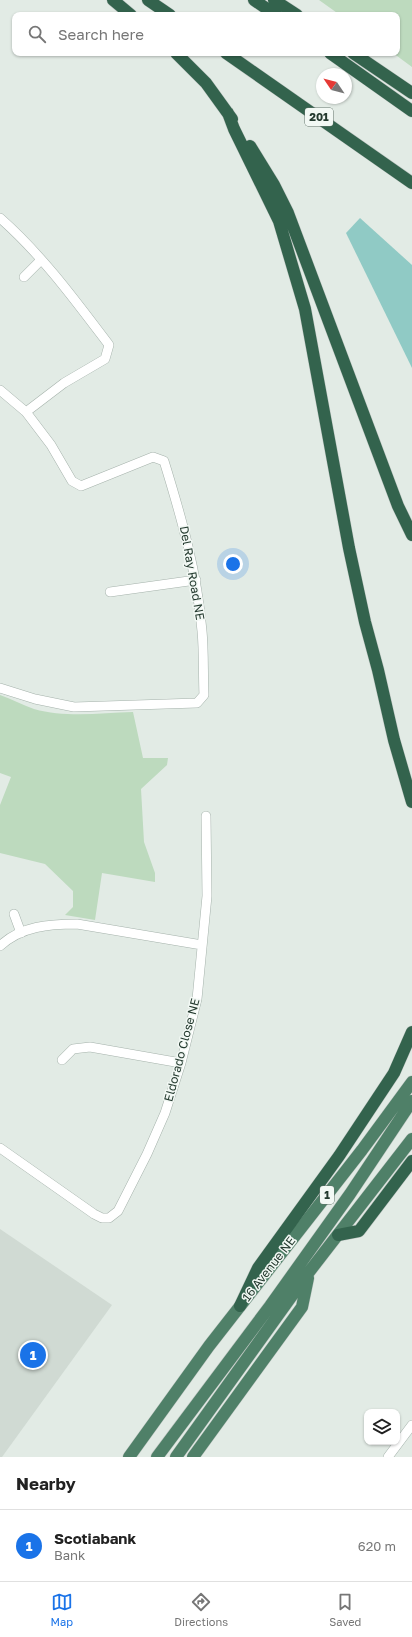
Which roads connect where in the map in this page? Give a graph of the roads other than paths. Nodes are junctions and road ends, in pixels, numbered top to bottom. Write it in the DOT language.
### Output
graph roads {
  1 [pos="113,0"];
  2 [pos="148,0"];
  3 [pos="254,0"];
  4 [pos="274,0"];
  5 [pos="127,12"];
  6 [pos="166,12"];
  7 [pos="272,12"];
  8 [pos="292,12"];
  9 [pos="179,56"];
  10 [pos="230,56"];
  11 [pos="334,56"];
  12 [pos="357,56"];
  13 [pos="412,93"];
  14 [pos="412,111"];
  15 [pos="228,113"];
  16 [pos="412,183"];
  17 [pos="0,218"];
  18 [pos="41,260"];
  19 [pos="24,277"];
  20 [pos="0,390"];
  21 [pos="26,412"];
  22 [pos="411,533"];
  23 [pos="196,580"];
  24 [pos="110,592"];
  25 [pos="0,688"];
  26 [pos="412,802"];
  27 [pos="206,816"];
  28 [pos="14,914"];
  29 [pos="21,933"];
  30 [pos="0,946"];
  31 [pos="202,946"];
  32 [pos="412,1032"];
  33 [pos="62,1060"];
  34 [pos="180,1063"];
  35 [pos="412,1082"];
  36 [pos="412,1101"];
  37 [pos="412,1139"];
  38 [pos="0,1148"];
  39 [pos="412,1161"];
  40 [pos="338,1235"];
  41 [pos="309,1272"];
  42 [pos="240,1306"];
  43 [pos="412,1425"];
  44 [pos="129,1457"];
  45 [pos="157,1457"];
  46 [pos="176,1457"];
  47 [pos="193,1457"];
  48 [pos="388,1457"];
  1 -- 5 [label="highway"];
  2 -- 6 [label="highway"];
  3 -- 7 [label="highway"];
  4 -- 8 [label="highway"];
  9 -- 15 [label="highway"];
  10 -- 16 [label="highway, 201"];
  11 -- 14 [label="highway"];
  12 -- 13 [label="highway"];
  15 -- 22 [label="highway"];
  15 -- 26 [label="highway"];
  17 -- 18 [label="street"];
  18 -- 19 [label="street"];
  18 -- 21 [label="street"];
  20 -- 21 [label="street, Del Ray Road NE"];
  21 -- 23 [label="street, Del Ray Road NE"];
  23 -- 24 [label="street"];
  23 -- 25 [label="street, Del Ray Road NE"];
  27 -- 31 [label="street, Eldorado Close NE"];
  28 -- 29 [label="street"];
  29 -- 30 [label="street"];
  29 -- 31 [label="street"];
  31 -- 34 [label="street, Eldorado Close NE"];
  32 -- 42 [label="highway"];
  33 -- 34 [label="street"];
  34 -- 38 [label="street, Eldorado Close NE"];
  35 -- 42 [label="highway, 16 Avenue NE / 1"];
  36 -- 45 [label="highway"];
  37 -- 40 [label="highway"];
  39 -- 40 [label="highway"];
  40 -- 41 [label="highway"];
  41 -- 46 [label="highway"];
  41 -- 47 [label="highway"];
  42 -- 44 [label="highway, 16 Avenue NE / 1"];
  43 -- 48 [label="street"];
}
